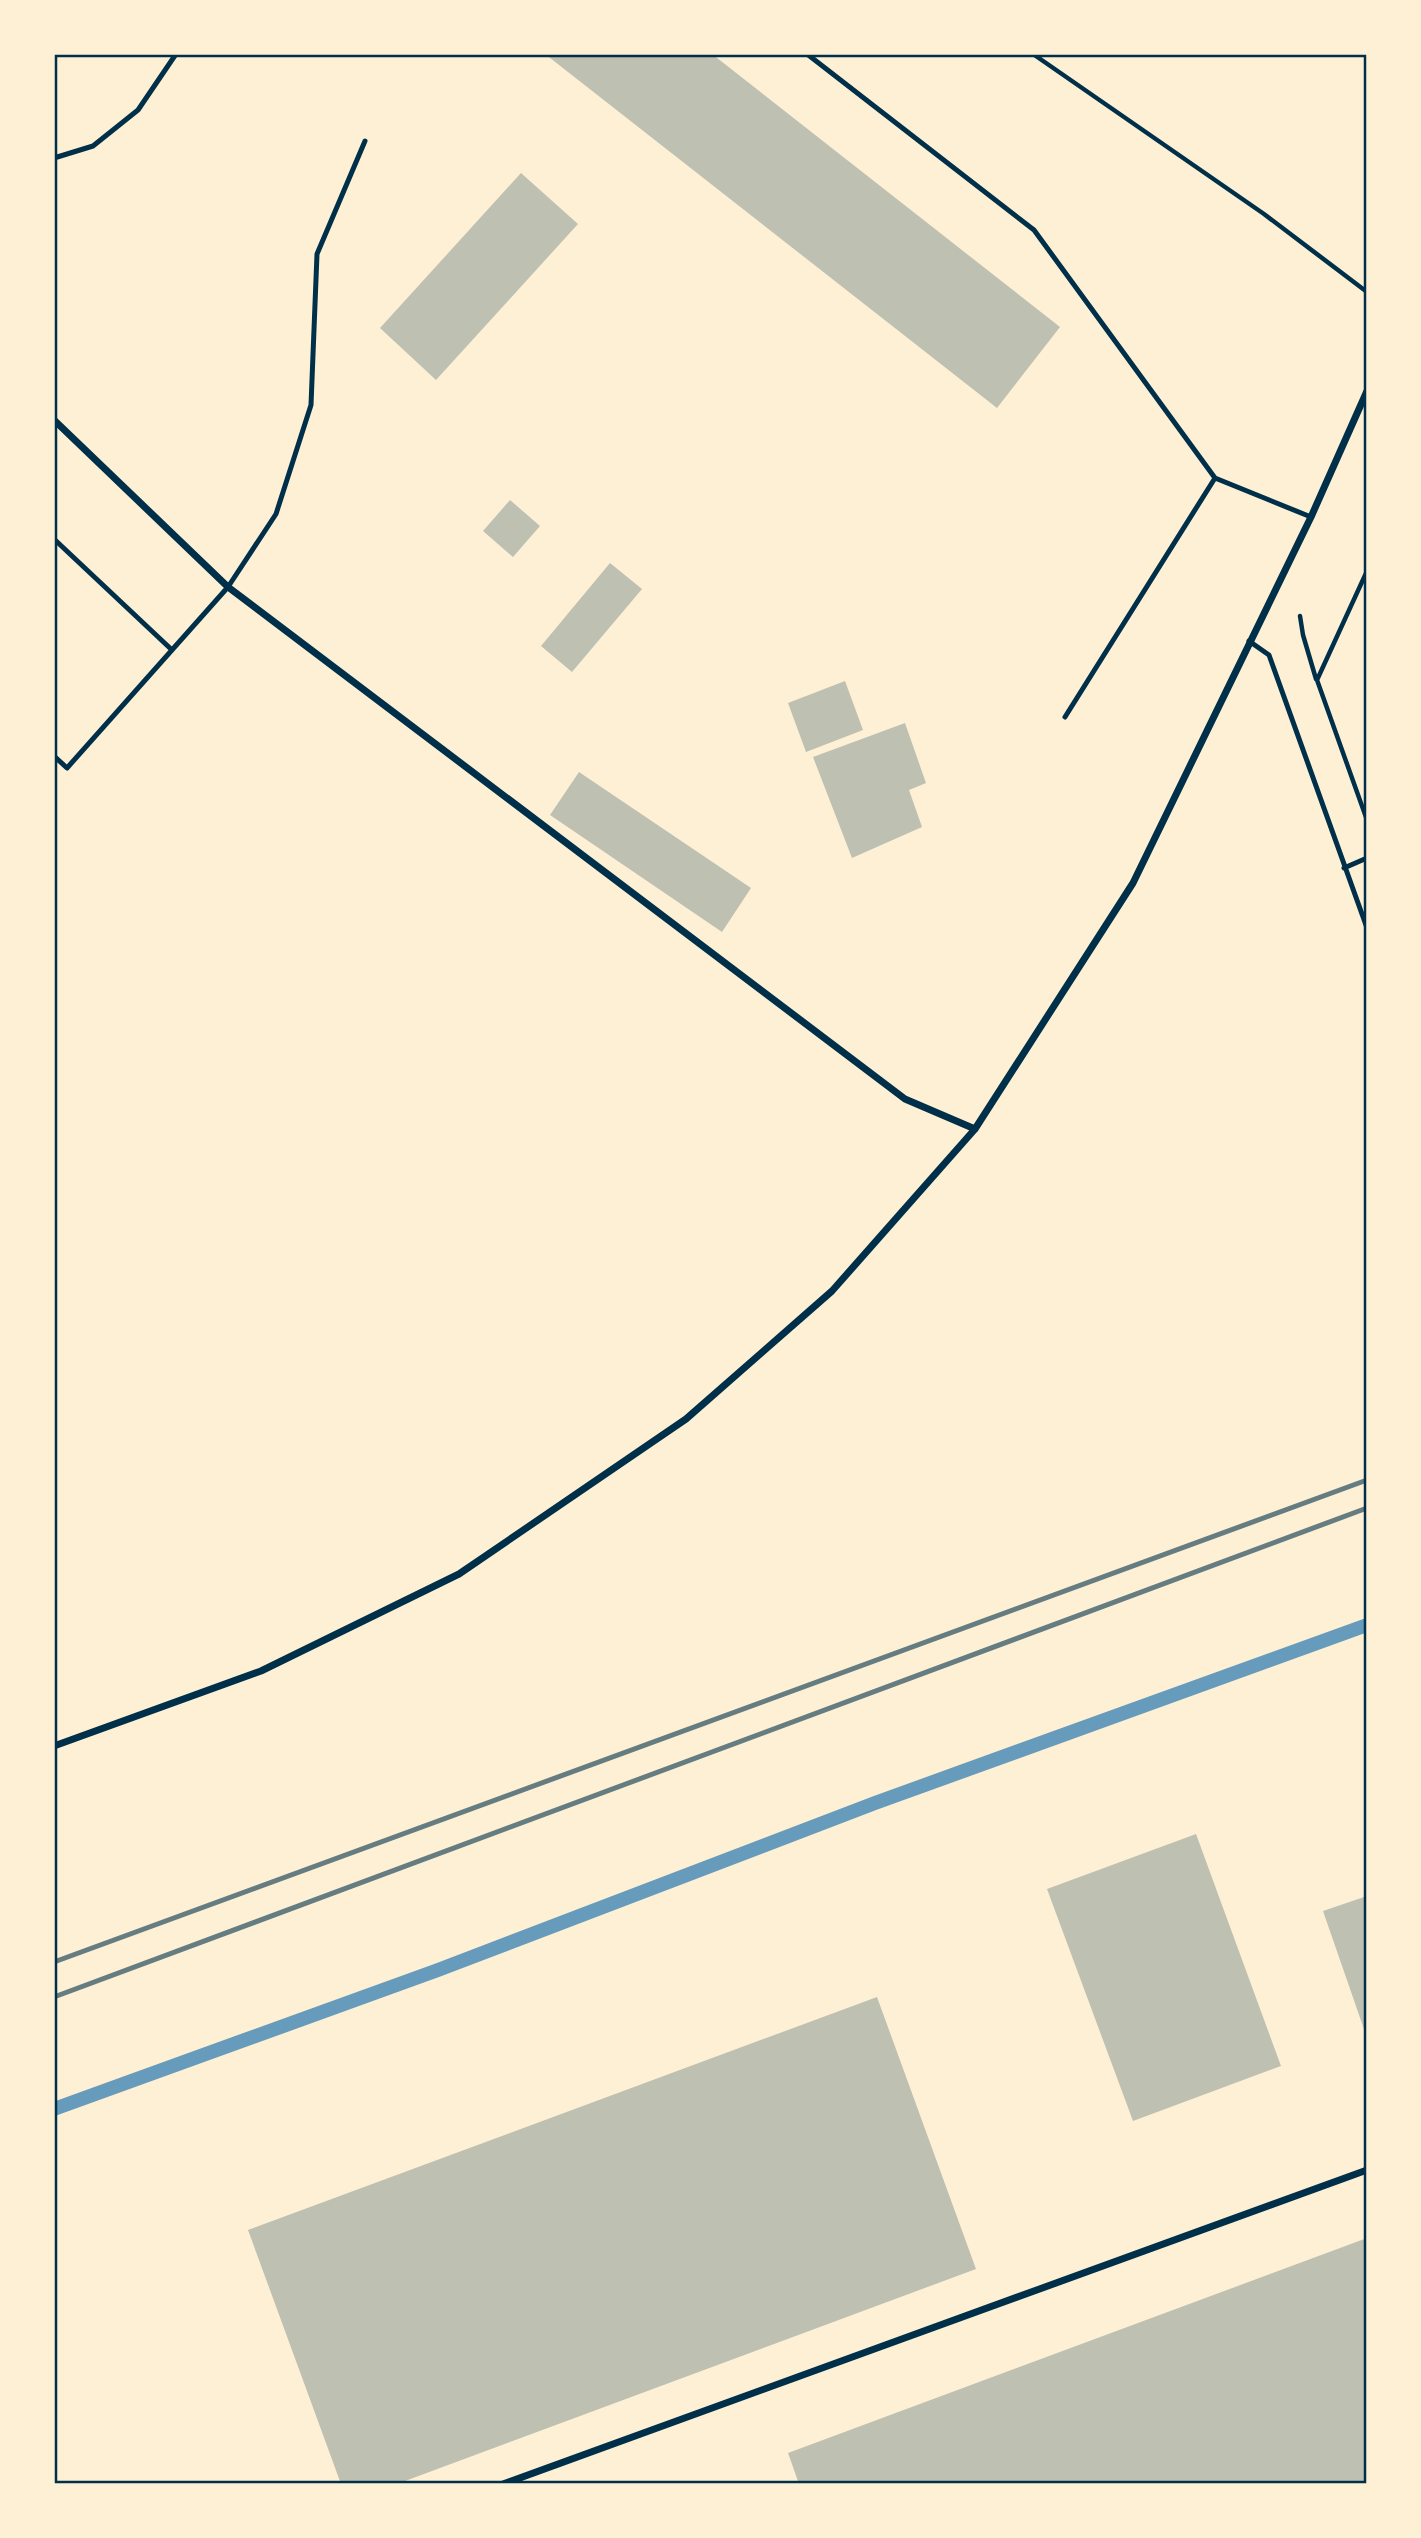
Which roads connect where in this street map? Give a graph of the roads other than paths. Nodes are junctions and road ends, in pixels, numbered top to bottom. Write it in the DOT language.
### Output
graph roads {
  1 [pos="176,54"];
  2 [pos="807,54"];
  3 [pos="365,141"];
  4 [pos="54,158"];
  5 [pos="1367,391"];
  6 [pos="54,420"];
  7 [pos="1215,478"];
  8 [pos="1311,517"];
  9 [pos="54,539"];
  10 [pos="228,587"];
  11 [pos="1249,641"];
  12 [pos="172,650"];
  13 [pos="1066,717"];
  14 [pos="54,756"];
  15 [pos="1367,858"];
  16 [pos="1344,868"];
  17 [pos="1367,928"];
  18 [pos="975,1129"];
  19 [pos="54,1746"];
  20 [pos="1367,2170"];
  21 [pos="503,2484"];
  1 -- 4 [label="lane"];
  2 -- 7 [label="lane"];
  3 -- 10 [label="lane"];
  5 -- 8 [label="street"];
  6 -- 10 [label="street"];
  7 -- 8 [label="lane"];
  7 -- 13 [label="lane"];
  8 -- 11 [label="street"];
  9 -- 12 [label="lane"];
  10 -- 12 [label="lane"];
  10 -- 18 [label="street"];
  11 -- 16 [label="lane"];
  11 -- 18 [label="street"];
  12 -- 14 [label="lane"];
  15 -- 16 [label="lane"];
  16 -- 17 [label="lane"];
  18 -- 19 [label="street"];
  20 -- 21 [label="street"];
}
